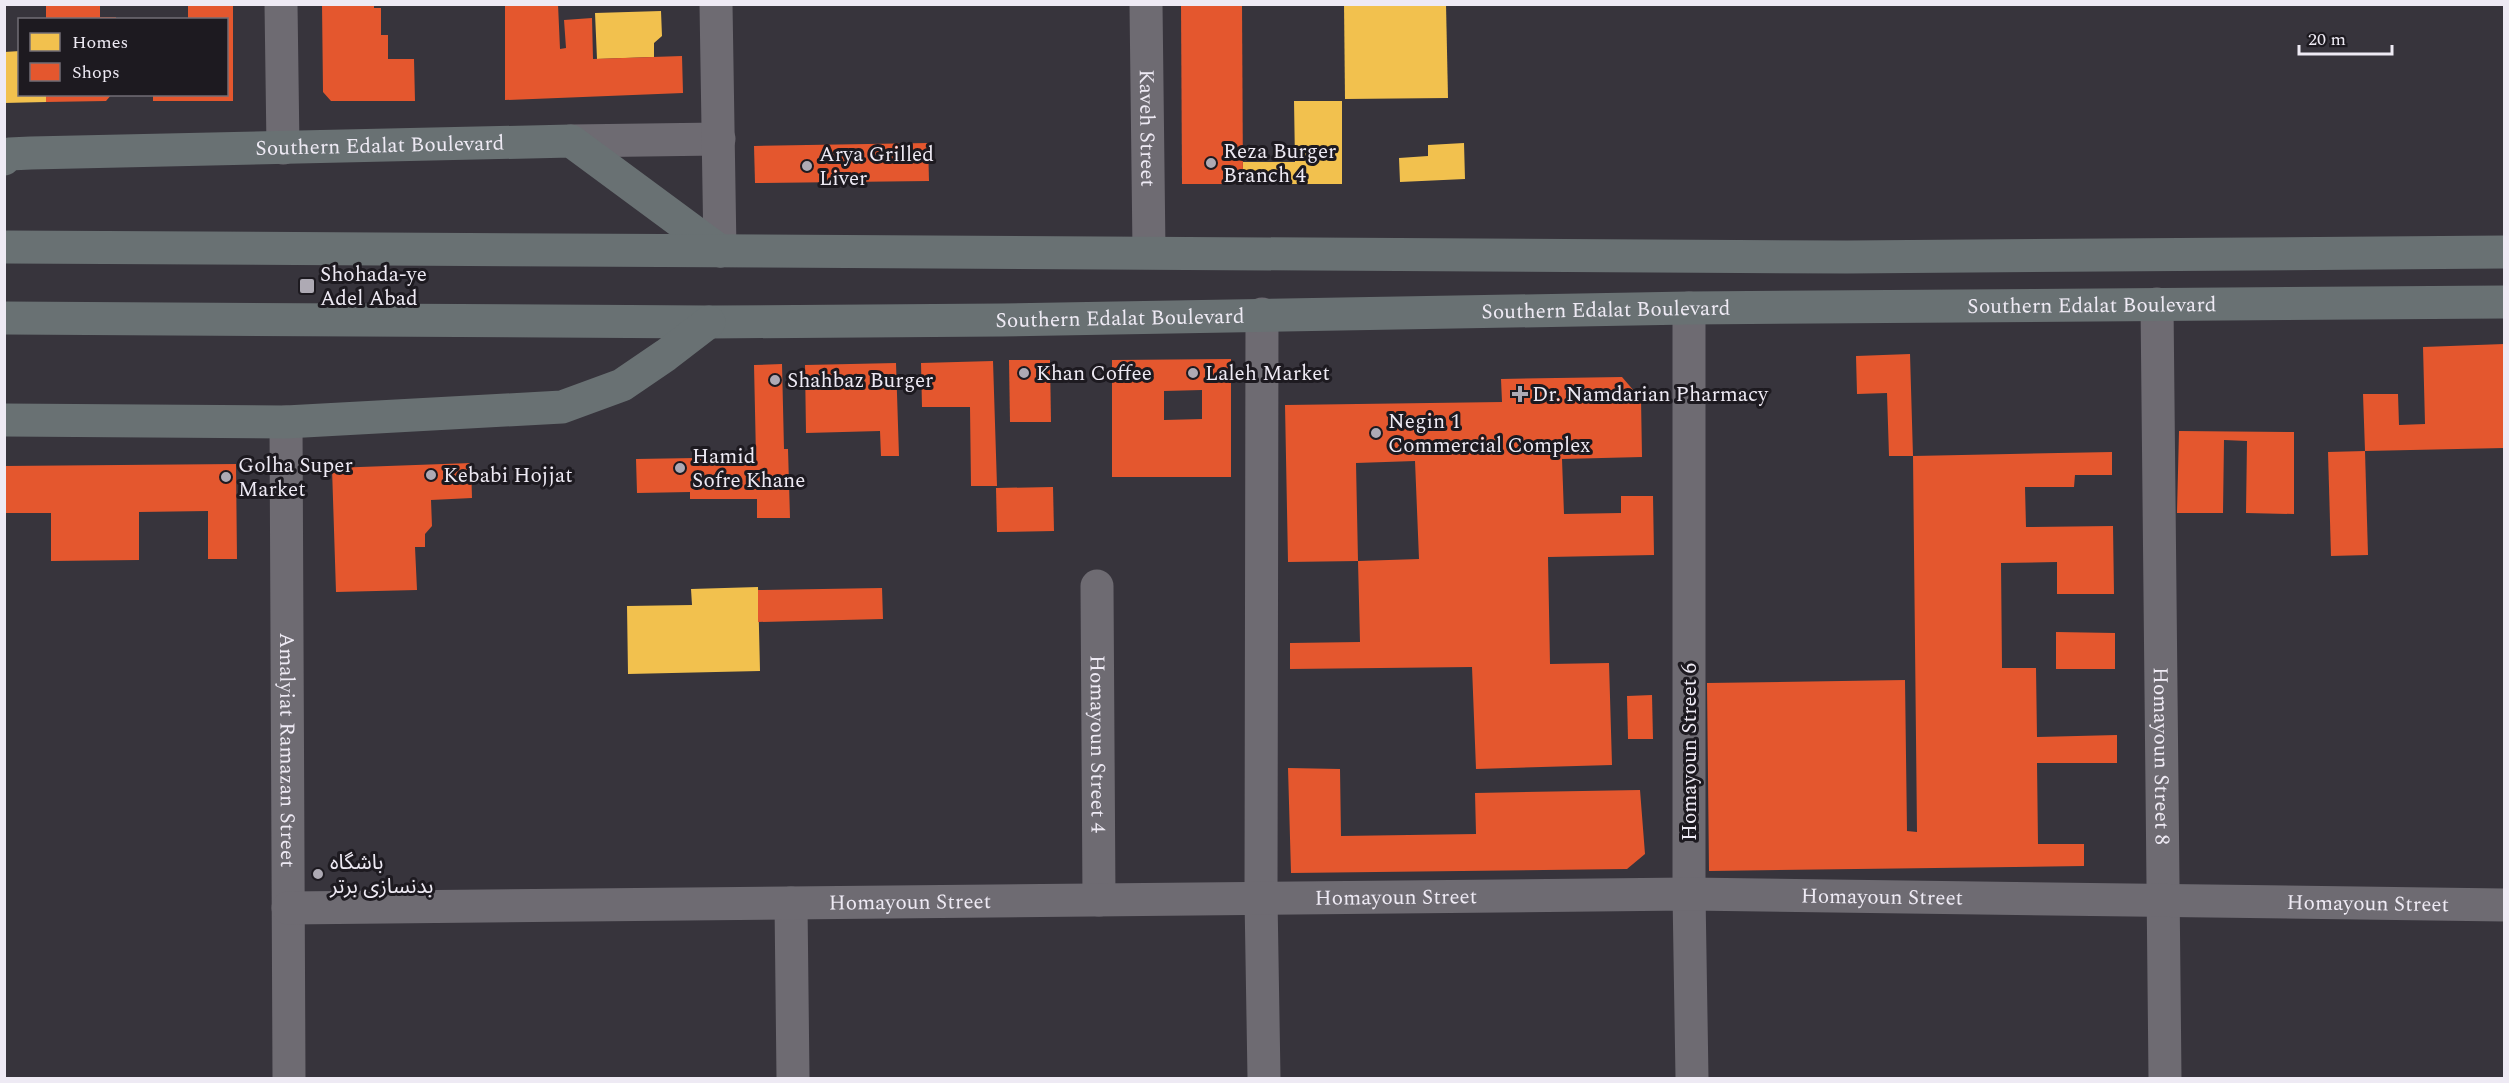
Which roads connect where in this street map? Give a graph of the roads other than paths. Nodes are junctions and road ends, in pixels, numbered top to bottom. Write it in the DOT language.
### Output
graph roads {
  1 [pos="281,4"];
  2 [pos="716,4"];
  3 [pos="1146,4"];
  4 [pos="719,139"];
  5 [pos="571,141"];
  6 [pos="283,148"];
  7 [pos="6,156"];
  8 [pos="4,247"];
  9 [pos="720,251"];
  10 [pos="1149,251"];
  11 [pos="2505,252"];
  12 [pos="1847,256"];
  13 [pos="2505,302"];
  14 [pos="2157,304"];
  15 [pos="1848,307"];
  16 [pos="1689,308"];
  17 [pos="1262,314"];
  18 [pos="4,318"];
  19 [pos="709,322"];
  20 [pos="4,420"];
  21 [pos="286,422"];
  22 [pos="1097,586"];
  23 [pos="1689,894"];
  24 [pos="1262,898"];
  25 [pos="1099,900"];
  26 [pos="2162,902"];
  27 [pos="791,903"];
  28 [pos="2505,905"];
  29 [pos="288,908"];
  30 [pos="289,1078"];
  31 [pos="793,1078"];
  32 [pos="1264,1078"];
  33 [pos="1692,1078"];
  34 [pos="2165,1078"];
  1 -- 6 [label="street"];
  2 -- 4 [label="street"];
  3 -- 10 [label="street, Kaveh Street"];
  4 -- 5 [label="street"];
  4 -- 9 [label="street"];
  5 -- 6 [label="main road, Southern Edalat Boulevard"];
  5 -- 9 [label="main road"];
  6 -- 7 [label="main road, Southern Edalat Boulevard"];
  8 -- 9 [label="main road"];
  9 -- 10 [label="main road"];
  10 -- 12 [label="main road"];
  11 -- 12 [label="main road"];
  12 -- 15 [label="main road"];
  13 -- 14 [label="main road, Southern Edalat Boulevard"];
  14 -- 15 [label="main road, Southern Edalat Boulevard"];
  14 -- 26 [label="street, Homayoun Street 8"];
  15 -- 16 [label="main road, Southern Edalat Boulevard"];
  16 -- 17 [label="main road, Southern Edalat Boulevard"];
  16 -- 23 [label="street, Homayoun Street 6"];
  17 -- 19 [label="main road, Southern Edalat Boulevard"];
  17 -- 24 [label="street"];
  18 -- 19 [label="main road, Southern Edalat Boulevard"];
  19 -- 21 [label="main road"];
  20 -- 21 [label="main road"];
  21 -- 29 [label="street, Amalyiat Ramazan Street"];
  22 -- 25 [label="street, Homayoun Street 4"];
  23 -- 24 [label="street, Homayoun Street"];
  23 -- 26 [label="street, Homayoun Street"];
  23 -- 33 [label="street, Homayoun Street 6"];
  24 -- 25 [label="street, Homayoun Street"];
  24 -- 32 [label="street"];
  25 -- 27 [label="street, Homayoun Street"];
  26 -- 28 [label="street, Homayoun Street"];
  26 -- 34 [label="street, Homayoun Street 8"];
  27 -- 29 [label="street, Homayoun Street"];
  27 -- 31 [label="street"];
  29 -- 30 [label="street, Amalyiat Ramazan Street"];
}
